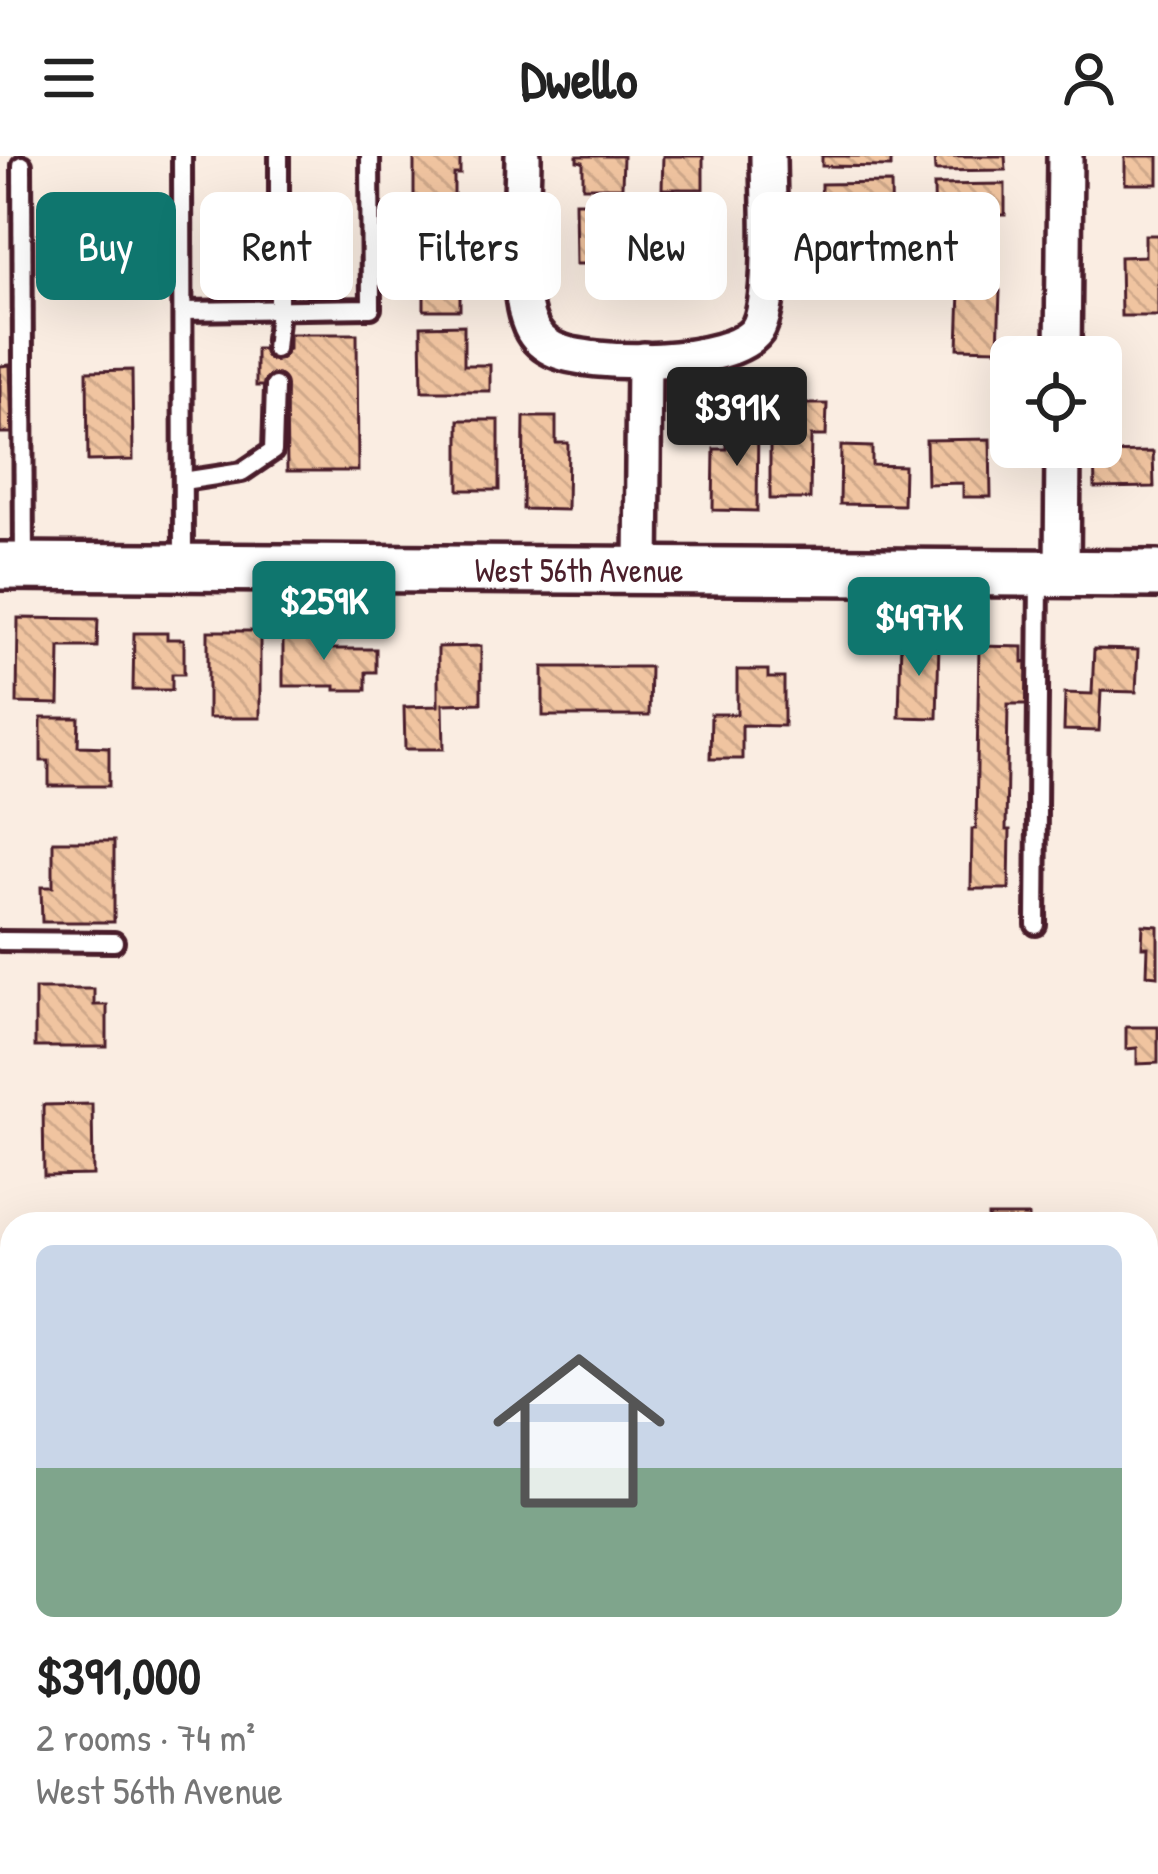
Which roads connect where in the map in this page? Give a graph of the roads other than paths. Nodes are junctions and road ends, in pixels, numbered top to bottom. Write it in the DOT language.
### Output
graph roads {
  1 [pos="182,156"];
  2 [pos="279,156"];
  3 [pos="370,156"];
  4 [pos="523,156"];
  5 [pos="768,156"];
  6 [pos="1065,156"];
  7 [pos="22,165"];
  8 [pos="279,310"];
  9 [pos="183,311"];
  10 [pos="1063,336"];
  11 [pos="275,350"];
  12 [pos="644,360"];
  13 [pos="275,386"];
  14 [pos="1061,468"];
  15 [pos="183,481"];
  16 [pos="12,566"];
  17 [pos="183,567"];
  18 [pos="642,570"];
  19 [pos="1050,572"];
  20 [pos="1158,574"];
  21 [pos="1036,925"];
  22 [pos="0,941"];
  23 [pos="114,942"];
  1 -- 9 [label="lane"];
  2 -- 8 [label="lane"];
  3 -- 8 [label="lane"];
  4 -- 12 [label="street"];
  5 -- 12 [label="street"];
  6 -- 10 [label="street"];
  7 -- 16 [label="lane"];
  8 -- 9 [label="lane"];
  8 -- 11 [label="lane"];
  9 -- 15 [label="lane"];
  12 -- 18 [label="street"];
  13 -- 15 [label="lane"];
  14 -- 19 [label="street"];
  15 -- 17 [label="lane"];
  16 -- 17 [label="street, West 56th Avenue"];
  17 -- 18 [label="street, West 56th Avenue"];
  18 -- 19 [label="street, West 56th Avenue"];
  19 -- 20 [label="street, West 56th Avenue"];
  19 -- 21 [label="lane"];
  22 -- 23 [label="lane"];
}
